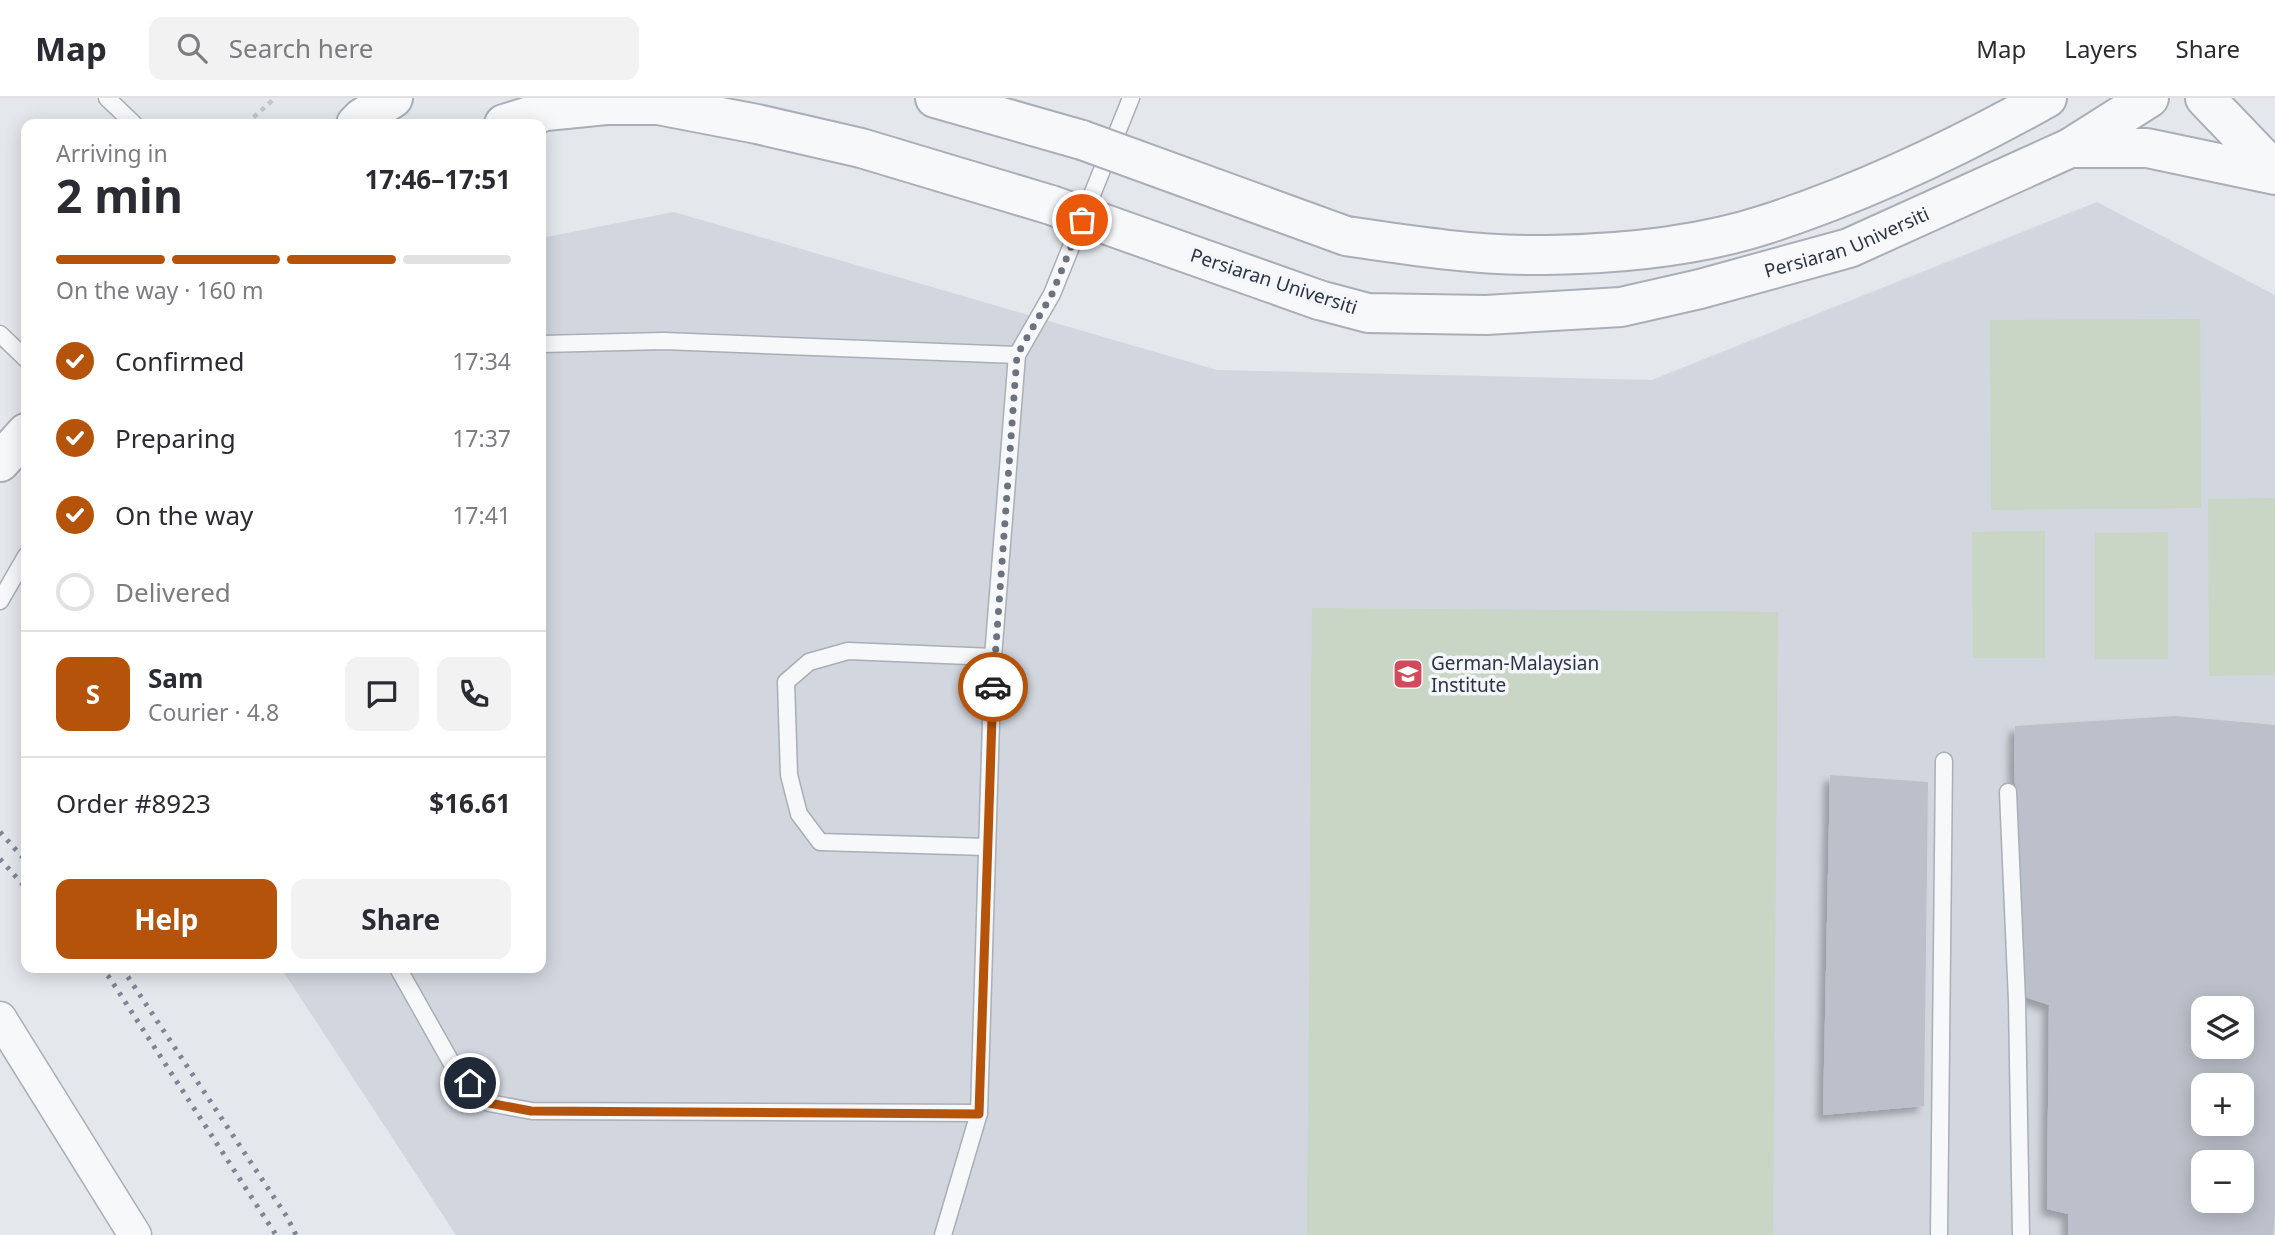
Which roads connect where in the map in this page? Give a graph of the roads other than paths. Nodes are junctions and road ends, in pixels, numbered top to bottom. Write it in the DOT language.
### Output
graph roads {
  1 [pos="107,98"];
  2 [pos="393,98"];
  3 [pos="935,98"];
  4 [pos="1131,98"];
  5 [pos="2047,98"];
  6 [pos="2149,98"];
  7 [pos="2205,98"];
  8 [pos="129,119"];
  9 [pos="361,119"];
  10 [pos="520,119"];
  11 [pos="2070,148"];
  12 [pos="2275,173"];
  13 [pos="0,334"];
  14 [pos="546,344"];
  15 [pos="21,354"];
  16 [pos="1017,355"];
  17 [pos="21,439"];
  18 [pos="0,462"];
  19 [pos="21,565"];
  20 [pos="0,601"];
  21 [pos="993,657"];
  22 [pos="1944,761"];
  23 [pos="2008,792"];
  24 [pos="987,847"];
  25 [pos="401,973"];
  26 [pos="0,1018"];
  27 [pos="979,1114"];
  28 [pos="135,1235"];
  29 [pos="943,1235"];
  30 [pos="1939,1235"];
  31 [pos="2021,1235"];
  1 -- 8 [label="lane"];
  2 -- 9 [label="street"];
  3 -- 5 [label="street, bridge"];
  4 -- 16 [label="lane"];
  6 -- 11 [label="street, Persiaran Universiti"];
  7 -- 12 [label="street"];
  10 -- 11 [label="street, Persiaran Universiti, bridge"];
  11 -- 12 [label="street"];
  13 -- 15 [label="lane"];
  14 -- 16 [label="lane"];
  16 -- 21 [label="lane"];
  17 -- 18 [label="street"];
  19 -- 20 [label="lane"];
  21 -- 24 [label="lane"];
  21 -- 24 [label="lane"];
  22 -- 30 [label="lane"];
  23 -- 31 [label="lane"];
  24 -- 27 [label="lane"];
  25 -- 27 [label="lane"];
  26 -- 28 [label="street"];
  27 -- 29 [label="lane"];
}
